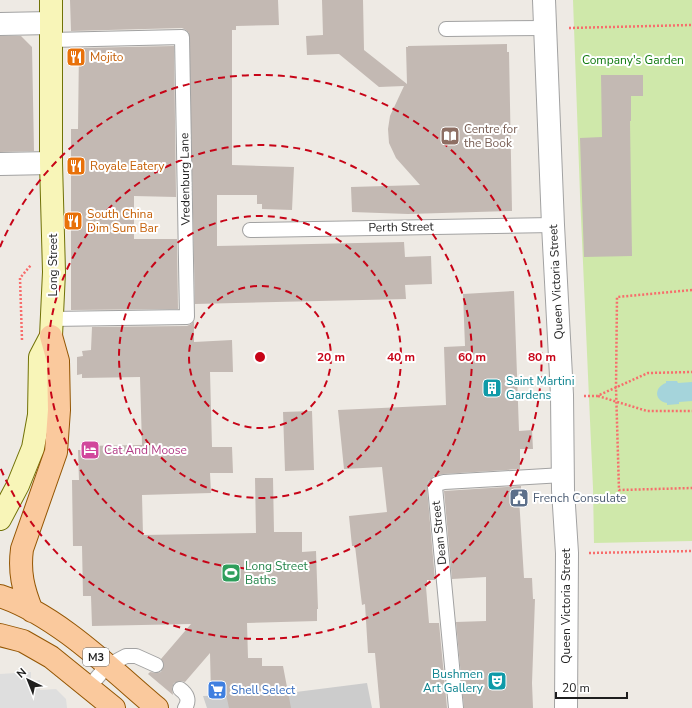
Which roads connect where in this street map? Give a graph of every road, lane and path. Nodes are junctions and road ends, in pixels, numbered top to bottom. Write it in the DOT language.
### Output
graph roads {
  1 [pos="51,0"];
  2 [pos="544,0"];
  3 [pos="0,24"];
  4 [pos="692,25"];
  5 [pos="545,28"];
  6 [pos="446,29"];
  7 [pos="51,32"];
  8 [pos="51,163"];
  9 [pos="0,164"];
  10 [pos="553,225"];
  11 [pos="250,230"];
  12 [pos="35,261"];
  13 [pos="692,290"];
  14 [pos="51,328"];
  15 [pos="22,345"];
  16 [pos="692,372"];
  17 [pos="616,388"];
  18 [pos="562,395"];
  19 [pos="597,396"];
  20 [pos="616,402"];
  21 [pos="692,411"];
  22 [pos="563,475"];
  23 [pos="692,488"];
  24 [pos="0,519"];
  25 [pos="692,551"];
  26 [pos="567,553"];
  27 [pos="0,596"];
  28 [pos="32,611"];
  29 [pos="0,635"];
  30 [pos="156,665"];
  31 [pos="107,666"];
  32 [pos="89,688"];
  33 [pos="180,688"];
  34 [pos="114,708"];
  35 [pos="156,708"];
  36 [pos="185,708"];
  37 [pos="456,708"];
  38 [pos="566,708"];
  1 -- 7 [label="street, Long Street"];
  2 -- 5 [label="street, Queen Victoria Street"];
  3 -- 7 [label="street"];
  4 -- 5 [label="path"];
  5 -- 6 [label="lane"];
  5 -- 10 [label="street, Queen Victoria Street"];
  7 -- 8 [label="street, Long Street"];
  7 -- 14 [label="lane, Vredenburg Lane"];
  8 -- 9 [label="street"];
  8 -- 14 [label="street, Long Street"];
  10 -- 11 [label="lane, Perth Street"];
  10 -- 18 [label="street, Queen Victoria Street"];
  12 -- 15 [label="path"];
  13 -- 17 [label="path"];
  14 -- 24 [label="street, Long Street"];
  14 -- 28 [label="main road"];
  16 -- 17 [label="path"];
  17 -- 19 [label="path"];
  17 -- 20 [label="path"];
  18 -- 19 [label="path"];
  18 -- 22 [label="street, Queen Victoria Street"];
  19 -- 20 [label="path"];
  20 -- 21 [label="path"];
  20 -- 23 [label="path"];
  22 -- 26 [label="street, Queen Victoria Street"];
  22 -- 37 [label="lane, Dean Street"];
  25 -- 26 [label="path"];
  26 -- 38 [label="street, Queen Victoria Street"];
  27 -- 28 [label="main road, M3"];
  28 -- 31 [label="main road, M3"];
  29 -- 32 [label="main road, M3"];
  30 -- 31 [label="lane"];
  31 -- 32 [label="lane"];
  31 -- 35 [label="main road, M3"];
  32 -- 34 [label="main road, M3"];
  33 -- 36 [label="lane"];
}
